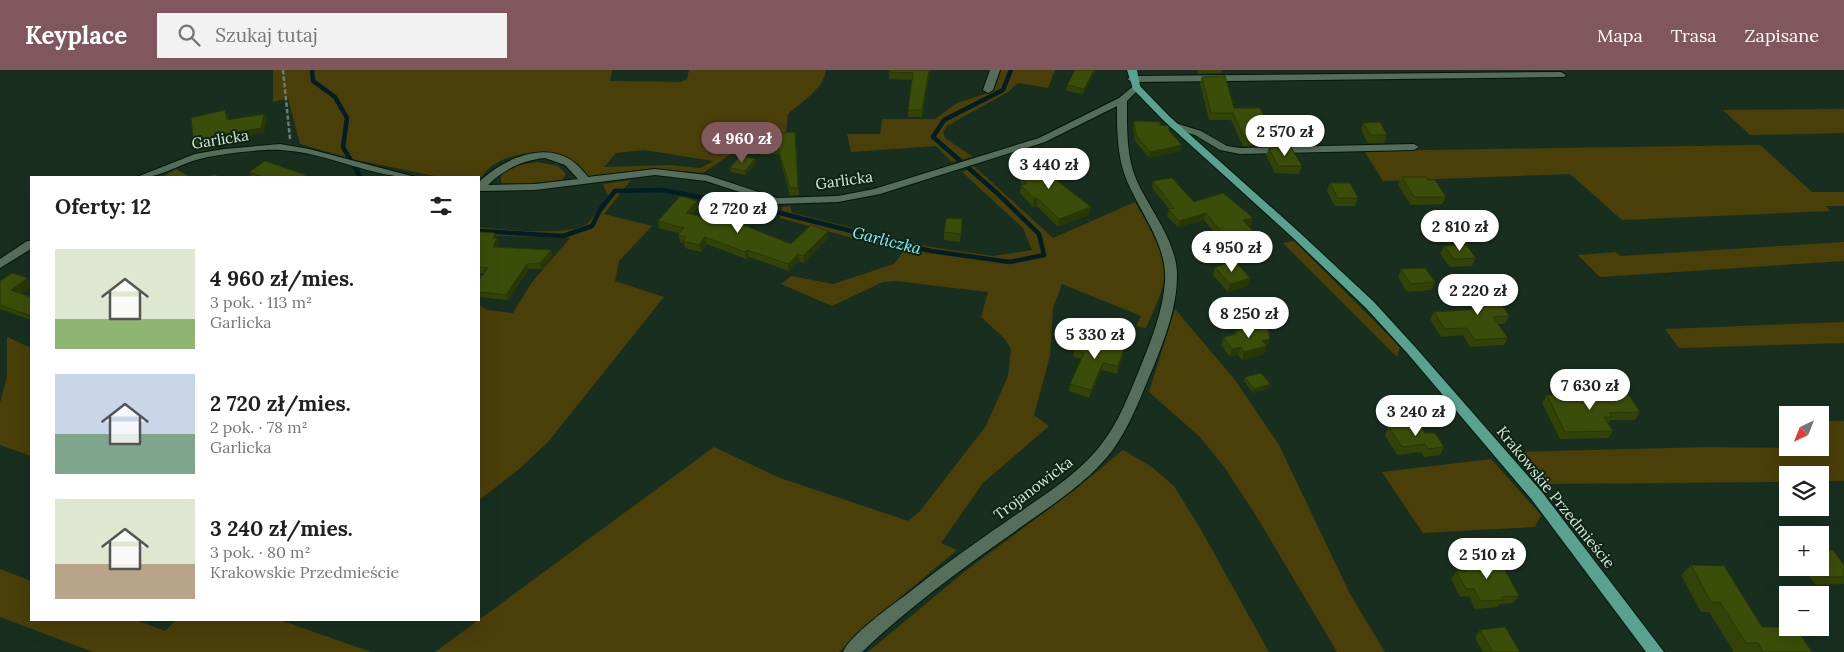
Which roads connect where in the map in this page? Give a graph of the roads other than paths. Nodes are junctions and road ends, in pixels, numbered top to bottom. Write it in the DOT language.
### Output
graph roads {
  1 [pos="995,70"];
  2 [pos="1561,74"];
  3 [pos="1133,79"];
  4 [pos="988,90"];
  5 [pos="1122,100"];
  6 [pos="1175,126"];
  7 [pos="1414,147"];
  8 [pos="143,176"];
  9 [pos="406,176"];
  10 [pos="585,180"];
  11 [pos="480,187"];
  12 [pos="480,188"];
  13 [pos="30,245"];
  14 [pos="0,264"];
  15 [pos="851,652"];
  16 [pos="1656,652"];
  1 -- 4 [label="street"];
  2 -- 3 [label="street"];
  3 -- 5 [label="street, Garlicka"];
  3 -- 6 [label="main road, Krakowskie Przedmieście"];
  5 -- 10 [label="street, Garlicka"];
  5 -- 15 [label="street, Trojanowicka"];
  6 -- 7 [label="street"];
  6 -- 16 [label="main road, Krakowskie Przedmieście"];
  8 -- 9 [label="street, Garlicka"];
  10 -- 11 [label="street"];
  10 -- 12 [label="street, Garlicka"];
  13 -- 14 [label="street"];
}
